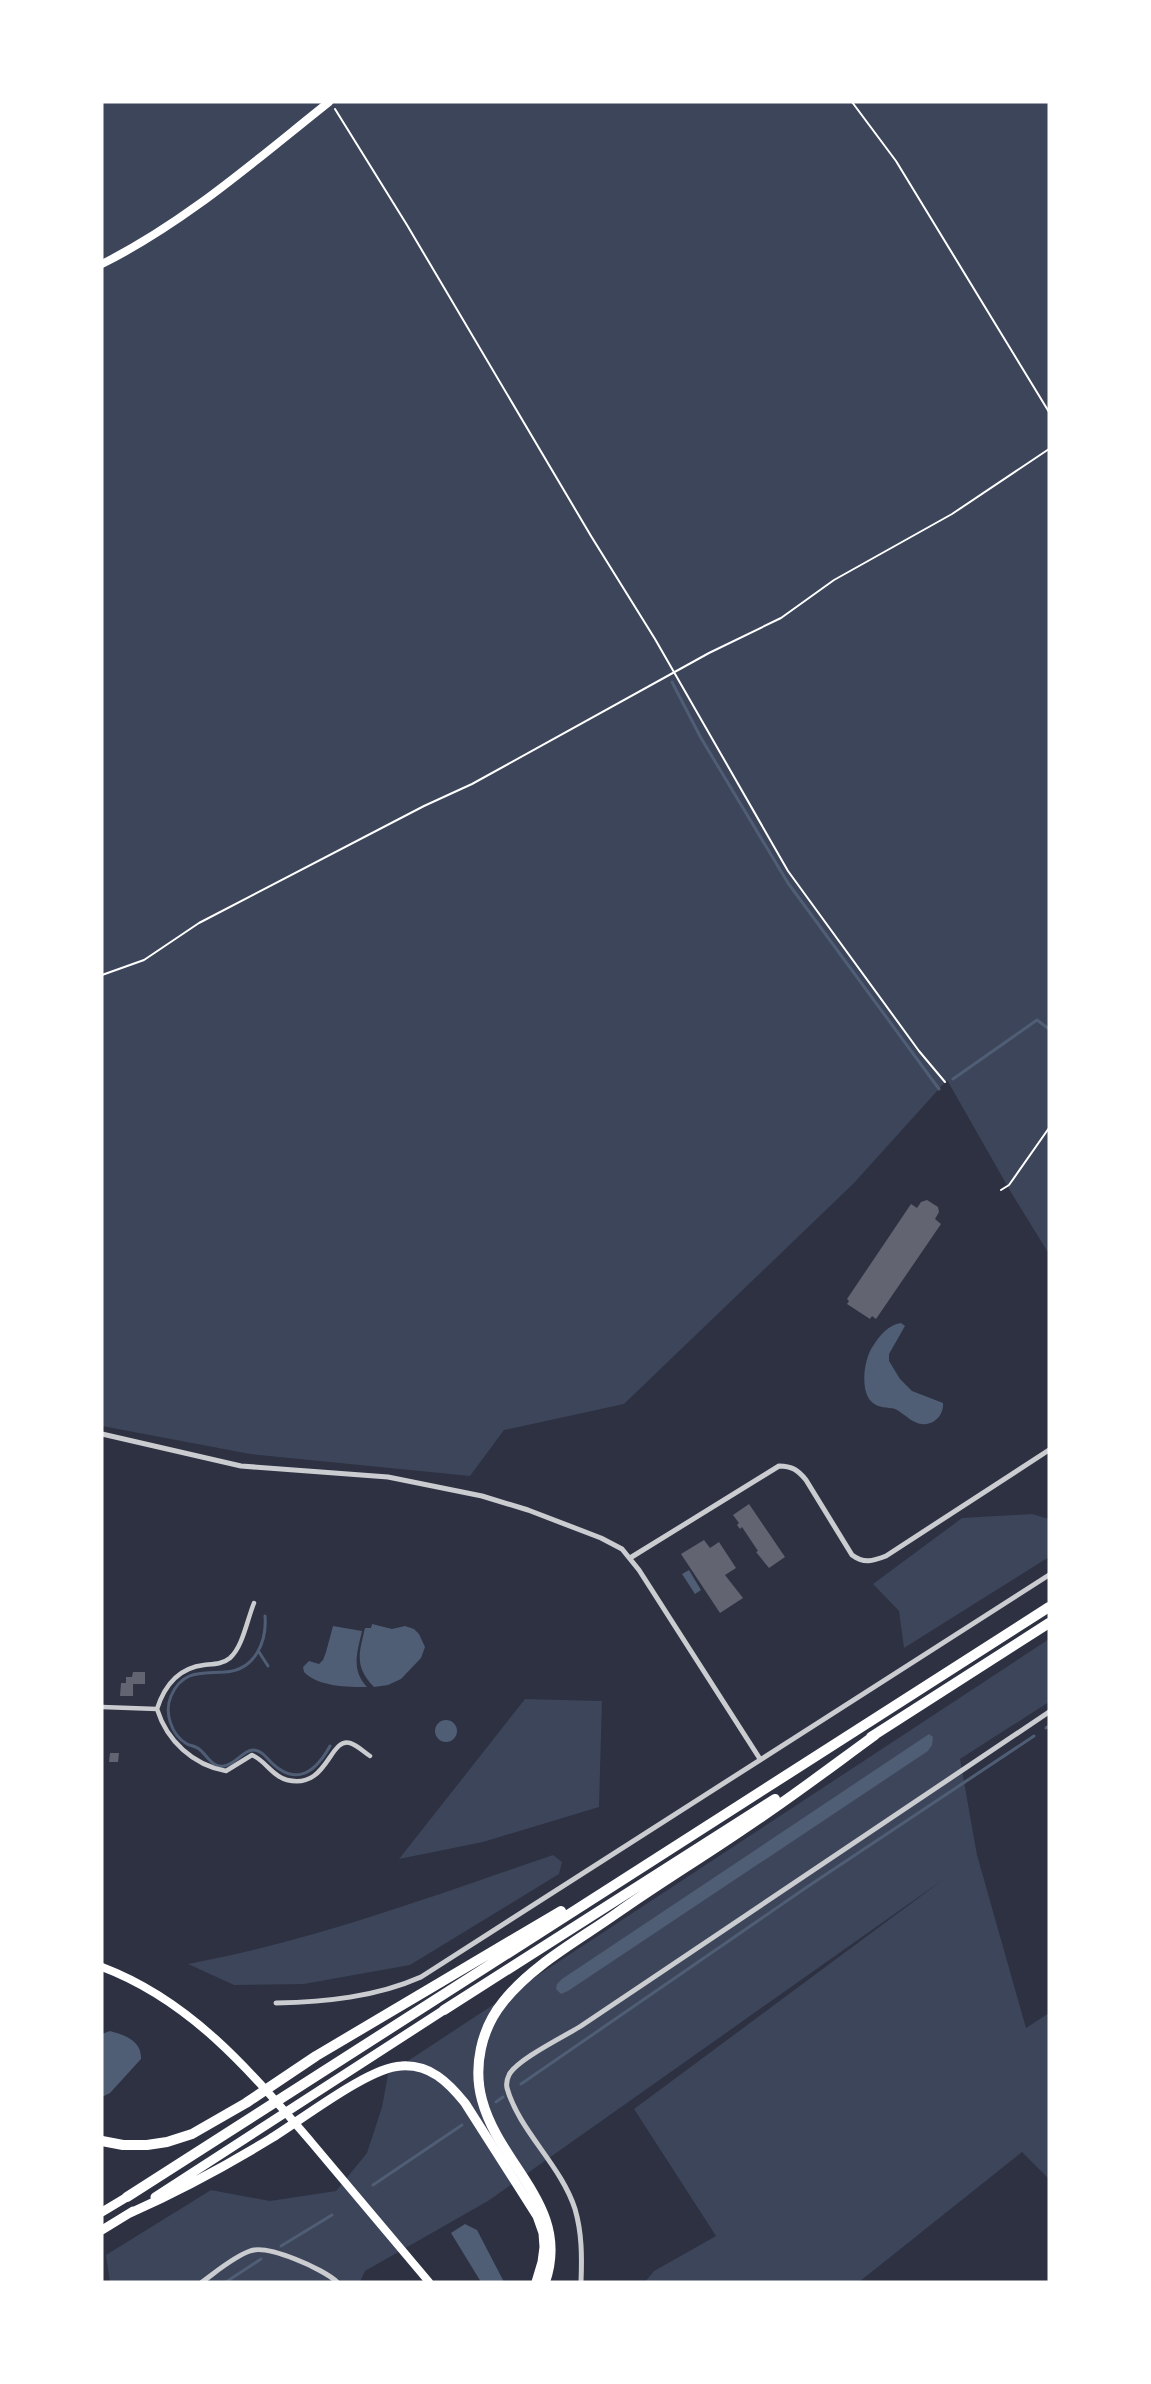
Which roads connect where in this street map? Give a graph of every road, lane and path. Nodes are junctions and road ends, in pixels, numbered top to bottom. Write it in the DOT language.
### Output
graph roads {
  1 [pos="330,102"];
  2 [pos="852,102"];
  3 [pos="102,264"];
  4 [pos="1049,412"];
  5 [pos="1049,449"];
  6 [pos="675,673"];
  7 [pos="102,975"];
  8 [pos="945,1082"];
  9 [pos="1049,1128"];
  10 [pos="1000,1190"];
  11 [pos="102,1434"];
  12 [pos="1049,1450"];
  13 [pos="630,1558"];
  14 [pos="1049,1575"];
  15 [pos="254,1603"];
  16 [pos="1049,1607"];
  17 [pos="1049,1623"];
  18 [pos="102,1707"];
  19 [pos="156,1709"];
  20 [pos="1049,1712"];
  21 [pos="875,1735"];
  22 [pos="370,1756"];
  23 [pos="760,1759"];
  24 [pos="638,1869"];
  25 [pos="102,1967"];
  26 [pos="276,2003"];
  27 [pos="444,2010"];
  28 [pos="102,2141"];
  29 [pos="127,2197"];
  30 [pos="102,2212"];
  31 [pos="128,2214"];
  32 [pos="102,2230"];
  33 [pos="202,2282"];
  34 [pos="337,2282"];
  35 [pos="429,2282"];
  36 [pos="536,2282"];
  37 [pos="545,2282"];
  38 [pos="581,2282"];
  1 -- 3 [label="main road"];
  1 -- 6 [label="path"];
  2 -- 4 [label="path"];
  5 -- 6 [label="path"];
  6 -- 7 [label="path"];
  6 -- 8 [label="path"];
  9 -- 10 [label="path"];
  11 -- 13 [label="street"];
  12 -- 13 [label="street"];
  13 -- 23 [label="street"];
  14 -- 23 [label="street"];
  15 -- 19 [label="street"];
  16 -- 24 [label="highway"];
  17 -- 21 [label="highway"];
  18 -- 19 [label="street"];
  19 -- 22 [label="street"];
  20 -- 38 [label="street"];
  21 -- 27 [label="highway"];
  21 -- 37 [label="highway"];
  23 -- 26 [label="street"];
  24 -- 28 [label="highway"];
  24 -- 29 [label="highway"];
  25 -- 35 [label="main road"];
  27 -- 31 [label="highway"];
  29 -- 30 [label="highway"];
  31 -- 32 [label="highway"];
  31 -- 36 [label="highway"];
  33 -- 34 [label="street"];
}
